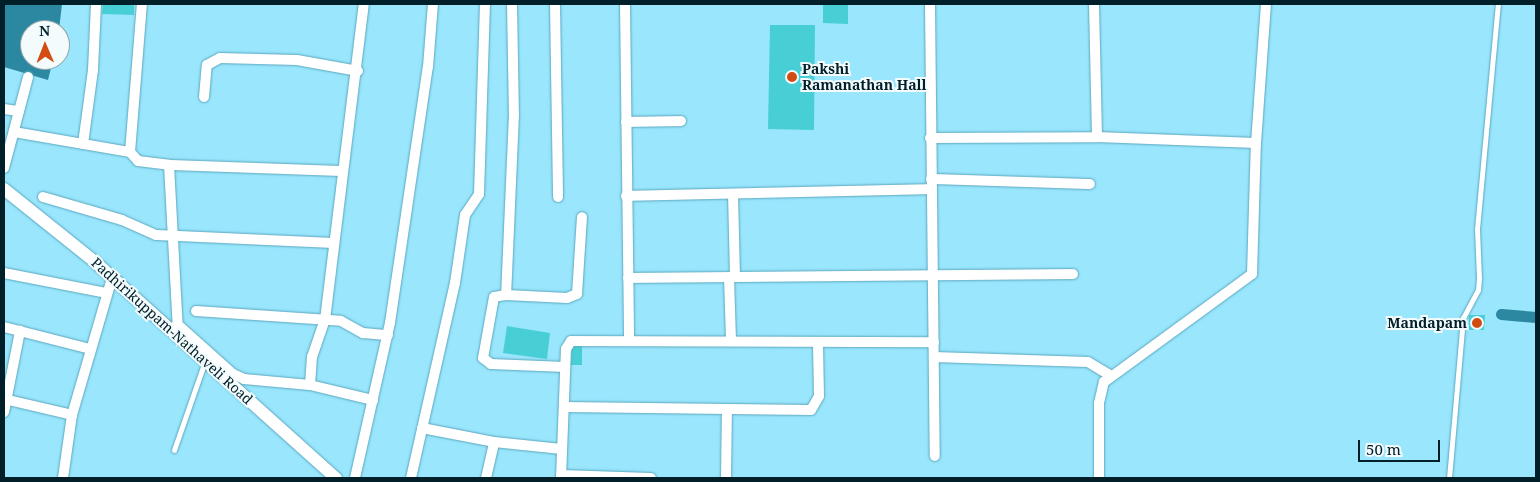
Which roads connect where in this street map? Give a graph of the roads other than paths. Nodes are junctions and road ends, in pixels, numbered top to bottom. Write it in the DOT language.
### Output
graph roads {
  1 [pos="96,4"];
  2 [pos="142,4"];
  3 [pos="364,4"];
  4 [pos="433,4"];
  5 [pos="485,4"];
  6 [pos="512,4"];
  7 [pos="555,4"];
  8 [pos="625,4"];
  9 [pos="930,4"];
  10 [pos="1094,4"];
  11 [pos="1266,4"];
  12 [pos="1498,4"];
  13 [pos="358,71"];
  14 [pos="28,77"];
  15 [pos="204,97"];
  16 [pos="4,108"];
  17 [pos="19,111"];
  18 [pos="680,121"];
  19 [pos="626,122"];
  20 [pos="14,132"];
  21 [pos="1097,137"];
  22 [pos="930,138"];
  23 [pos="1256,143"];
  24 [pos="83,144"];
  25 [pos="130,152"];
  26 [pos="169,165"];
  27 [pos="4,168"];
  28 [pos="343,171"];
  29 [pos="931,184"];
  30 [pos="1090,184"];
  31 [pos="4,190"];
  32 [pos="733,194"];
  33 [pos="626,196"];
  34 [pos="43,197"];
  35 [pos="558,198"];
  36 [pos="582,217"];
  37 [pos="174,236"];
  38 [pos="334,243"];
  39 [pos="4,273"];
  40 [pos="932,274"];
  41 [pos="1073,274"];
  42 [pos="732,277"];
  43 [pos="112,278"];
  44 [pos="628,278"];
  45 [pos="107,293"];
  46 [pos="506,295"];
  47 [pos="196,310"];
  48 [pos="325,320"];
  49 [pos="4,327"];
  50 [pos="20,331"];
  51 [pos="178,331"];
  52 [pos="388,335"];
  53 [pos="629,340"];
  54 [pos="731,342"];
  55 [pos="818,342"];
  56 [pos="934,342"];
  57 [pos="90,349"];
  58 [pos="934,357"];
  59 [pos="205,361"];
  60 [pos="565,367"];
  61 [pos="1108,373"];
  62 [pos="310,385"];
  63 [pos="5,399"];
  64 [pos="373,400"];
  65 [pos="564,407"];
  66 [pos="727,409"];
  67 [pos="4,412"];
  68 [pos="72,415"];
  69 [pos="422,428"];
  70 [pos="494,442"];
  71 [pos="562,449"];
  72 [pos="174,450"];
  73 [pos="935,456"];
  74 [pos="561,476"];
  75 [pos="63,478"];
  76 [pos="336,478"];
  77 [pos="355,478"];
  78 [pos="411,478"];
  79 [pos="486,478"];
  80 [pos="651,478"];
  81 [pos="726,478"];
  82 [pos="1099,478"];
  83 [pos="1448,478"];
  1 -- 24 [label="street"];
  2 -- 25 [label="street"];
  3 -- 13 [label="street"];
  4 -- 52 [label="street"];
  5 -- 69 [label="street"];
  6 -- 46 [label="street"];
  7 -- 35 [label="street"];
  8 -- 19 [label="street"];
  9 -- 22 [label="street"];
  10 -- 21 [label="street"];
  11 -- 23 [label="street"];
  12 -- 83 [label="lane"];
  13 -- 15 [label="street"];
  13 -- 28 [label="street"];
  14 -- 17 [label="street"];
  16 -- 17 [label="street"];
  17 -- 20 [label="street"];
  18 -- 19 [label="street"];
  19 -- 33 [label="street"];
  20 -- 24 [label="street"];
  20 -- 27 [label="street"];
  21 -- 22 [label="street"];
  21 -- 23 [label="street"];
  22 -- 29 [label="street"];
  23 -- 61 [label="street"];
  24 -- 25 [label="street"];
  25 -- 26 [label="street"];
  26 -- 28 [label="street"];
  26 -- 37 [label="street"];
  28 -- 38 [label="street"];
  29 -- 30 [label="street"];
  29 -- 32 [label="street"];
  29 -- 40 [label="street"];
  31 -- 43 [label="street, Padhirikuppam-Nathaveli Road"];
  32 -- 33 [label="street"];
  32 -- 42 [label="street"];
  33 -- 44 [label="street"];
  34 -- 37 [label="street"];
  36 -- 46 [label="street"];
  37 -- 38 [label="street"];
  37 -- 51 [label="street"];
  38 -- 48 [label="street"];
  39 -- 45 [label="street"];
  40 -- 41 [label="street"];
  40 -- 42 [label="street"];
  40 -- 56 [label="street"];
  42 -- 44 [label="street"];
  42 -- 54 [label="street"];
  43 -- 45 [label="street"];
  43 -- 51 [label="street, Padhirikuppam-Nathaveli Road"];
  44 -- 53 [label="street"];
  45 -- 57 [label="street"];
  46 -- 60 [label="street"];
  47 -- 48 [label="street"];
  48 -- 52 [label="street"];
  48 -- 62 [label="street"];
  49 -- 50 [label="street"];
  50 -- 57 [label="street"];
  50 -- 63 [label="street"];
  51 -- 59 [label="street, Padhirikuppam-Nathaveli Road"];
  51 -- 62 [label="street"];
  52 -- 64 [label="street"];
  53 -- 54 [label="street"];
  53 -- 60 [label="street"];
  54 -- 55 [label="street"];
  55 -- 56 [label="street"];
  55 -- 66 [label="street"];
  56 -- 58 [label="street"];
  57 -- 68 [label="street"];
  58 -- 61 [label="street"];
  58 -- 73 [label="street"];
  59 -- 72 [label="lane"];
  59 -- 76 [label="street, Padhirikuppam-Nathaveli Road"];
  60 -- 65 [label="street"];
  61 -- 82 [label="street"];
  62 -- 64 [label="street"];
  63 -- 67 [label="street"];
  63 -- 68 [label="street"];
  64 -- 77 [label="street"];
  65 -- 66 [label="street"];
  65 -- 71 [label="street"];
  66 -- 81 [label="street"];
  68 -- 75 [label="street"];
  69 -- 70 [label="street"];
  69 -- 78 [label="street"];
  70 -- 71 [label="street"];
  70 -- 79 [label="street"];
  71 -- 74 [label="street"];
  74 -- 80 [label="street"];
}
